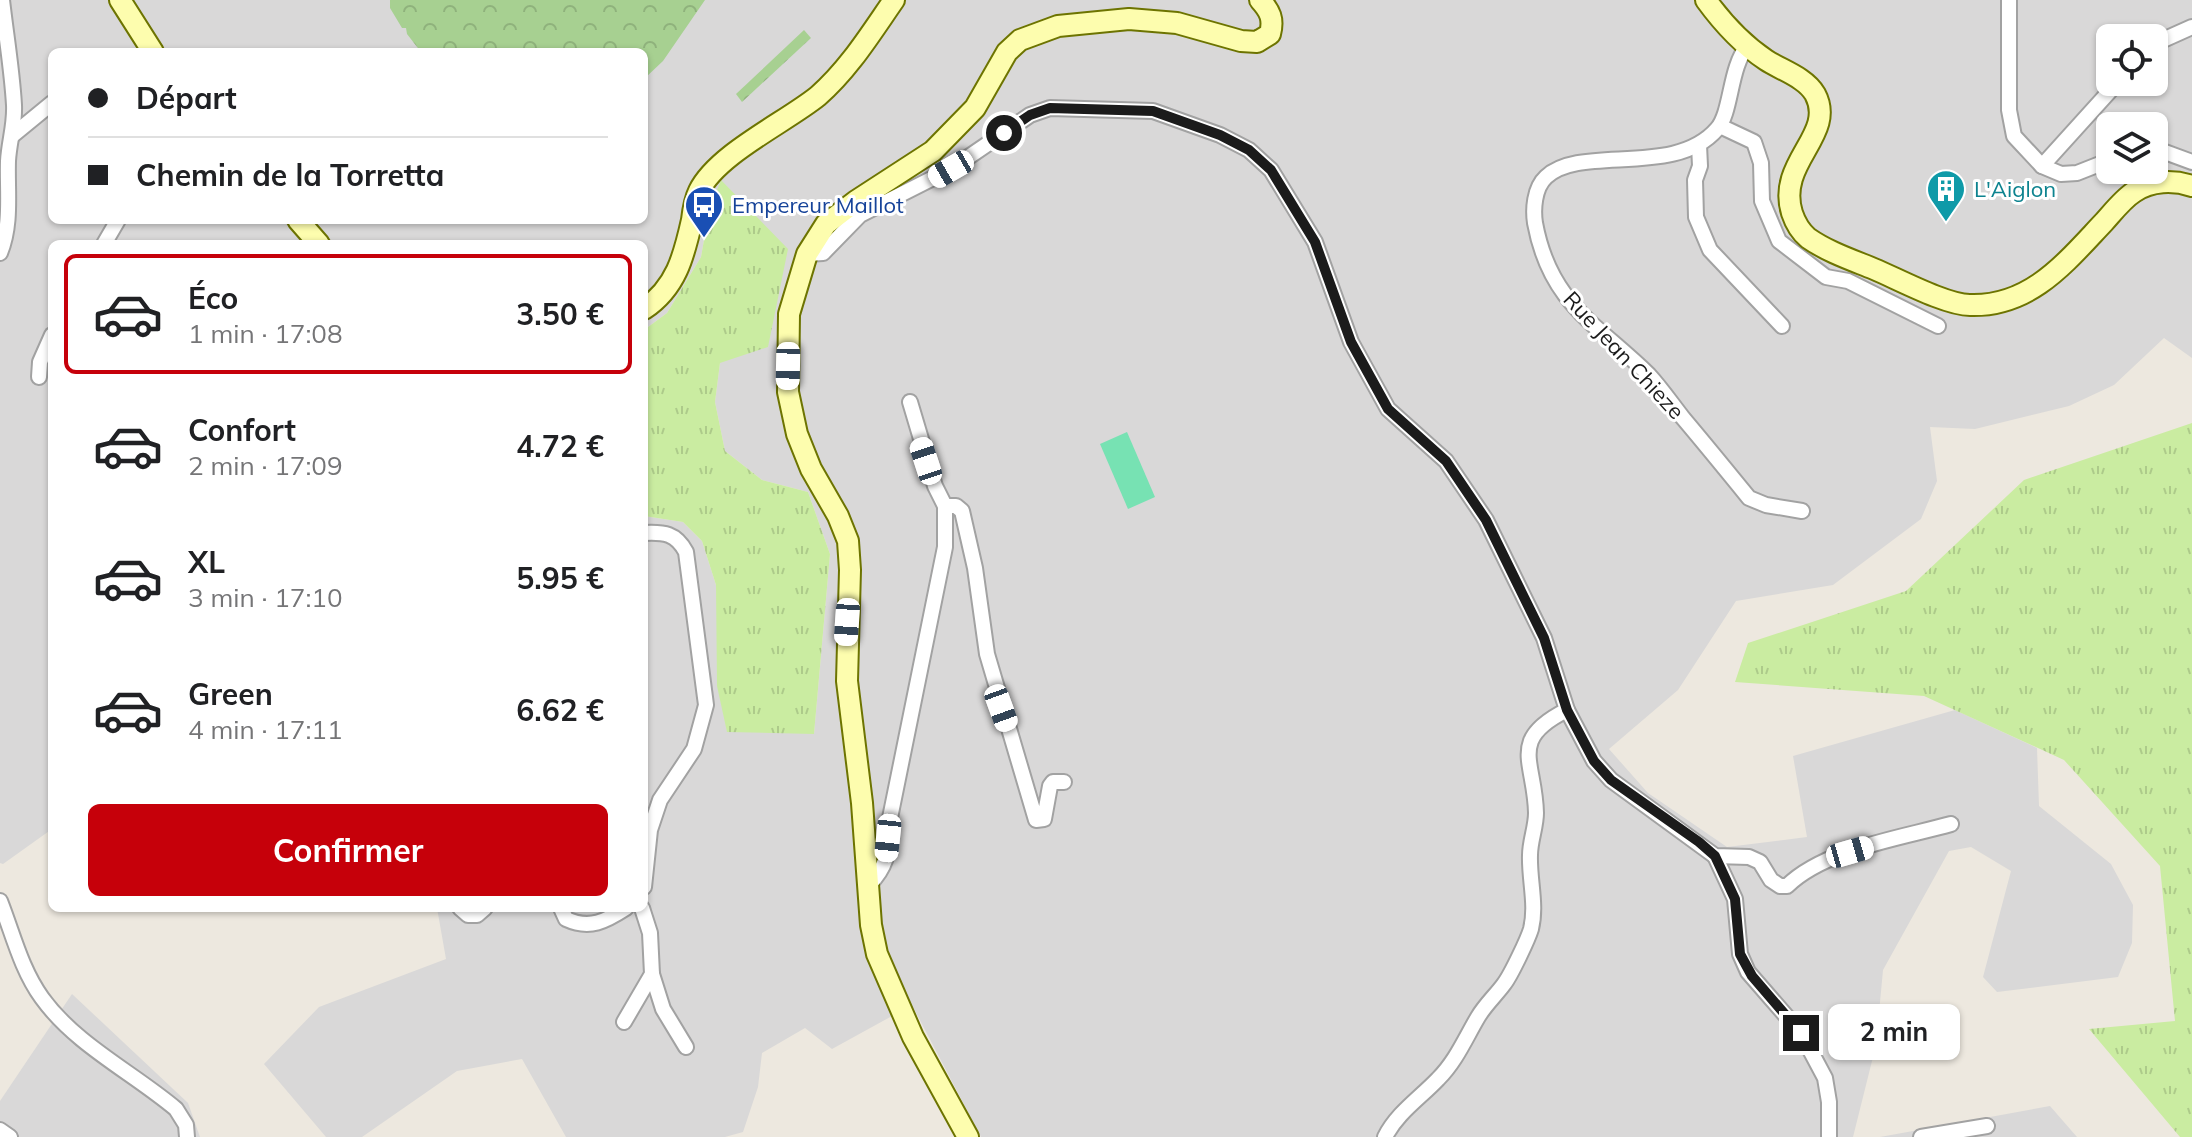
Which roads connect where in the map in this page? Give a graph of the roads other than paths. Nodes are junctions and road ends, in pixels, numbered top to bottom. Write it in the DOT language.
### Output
graph roads {
  1 [pos="2,0"];
  2 [pos="120,0"];
  3 [pos="894,0"];
  4 [pos="1260,0"];
  5 [pos="1706,0"];
  6 [pos="2009,0"];
  7 [pos="2192,27"];
  8 [pos="2168,38"];
  9 [pos="1748,45"];
  10 [pos="150,48"];
  11 [pos="2105,96"];
  12 [pos="48,106"];
  13 [pos="1720,126"];
  14 [pos="13,135"];
  15 [pos="1699,145"];
  16 [pos="2168,153"];
  17 [pos="2192,162"];
  18 [pos="2042,166"];
  19 [pos="2096,166"];
  20 [pos="2192,186"];
  21 [pos="302,224"];
  22 [pos="316,240"];
  23 [pos="0,253"];
  24 [pos="807,254"];
  25 [pos="648,306"];
  26 [pos="1782,326"];
  27 [pos="1938,326"];
  28 [pos="48,344"];
  29 [pos="39,377"];
  30 [pos="910,402"];
  31 [pos="945,506"];
  32 [pos="1802,511"];
  33 [pos="648,533"];
  34 [pos="1567,710"];
  35 [pos="1064,782"];
  36 [pos="1951,824"];
  37 [pos="648,849"];
  38 [pos="1715,856"];
  39 [pos="869,885"];
  40 [pos="0,901"];
  41 [pos="563,912"];
  42 [pos="620,912"];
  43 [pos="643,912"];
  44 [pos="652,974"];
  45 [pos="624,1022"];
  46 [pos="686,1047"];
  47 [pos="1987,1126"];
  48 [pos="0,1130"];
  49 [pos="10,1137"];
  50 [pos="187,1137"];
  51 [pos="968,1137"];
  52 [pos="1385,1137"];
  53 [pos="1829,1137"];
  54 [pos="1921,1137"];
  1 -- 14 [label="street"];
  2 -- 10 [label="main road"];
  3 -- 25 [label="main road"];
  4 -- 24 [label="main road"];
  5 -- 9 [label="main road"];
  6 -- 18 [label="street"];
  7 -- 8 [label="street"];
  9 -- 13 [label="street"];
  9 -- 20 [label="main road"];
  11 -- 18 [label="street"];
  12 -- 14 [label="street"];
  13 -- 15 [label="street, Rue Jean Chieze"];
  13 -- 27 [label="street"];
  14 -- 23 [label="street"];
  15 -- 26 [label="street"];
  15 -- 32 [label="street, Rue Jean Chieze"];
  16 -- 17 [label="street"];
  18 -- 19 [label="street"];
  21 -- 22 [label="main road"];
  24 -- 34 [label="street"];
  24 -- 39 [label="main road"];
  28 -- 29 [label="street"];
  30 -- 31 [label="street"];
  31 -- 35 [label="street"];
  31 -- 39 [label="street"];
  33 -- 37 [label="street"];
  34 -- 38 [label="street"];
  34 -- 52 [label="street"];
  36 -- 38 [label="street"];
  38 -- 53 [label="street"];
  39 -- 51 [label="main road"];
  40 -- 50 [label="street"];
  41 -- 42 [label="street"];
  43 -- 44 [label="street"];
  44 -- 45 [label="street"];
  44 -- 46 [label="street"];
  47 -- 54 [label="street"];
  48 -- 49 [label="street"];
}
